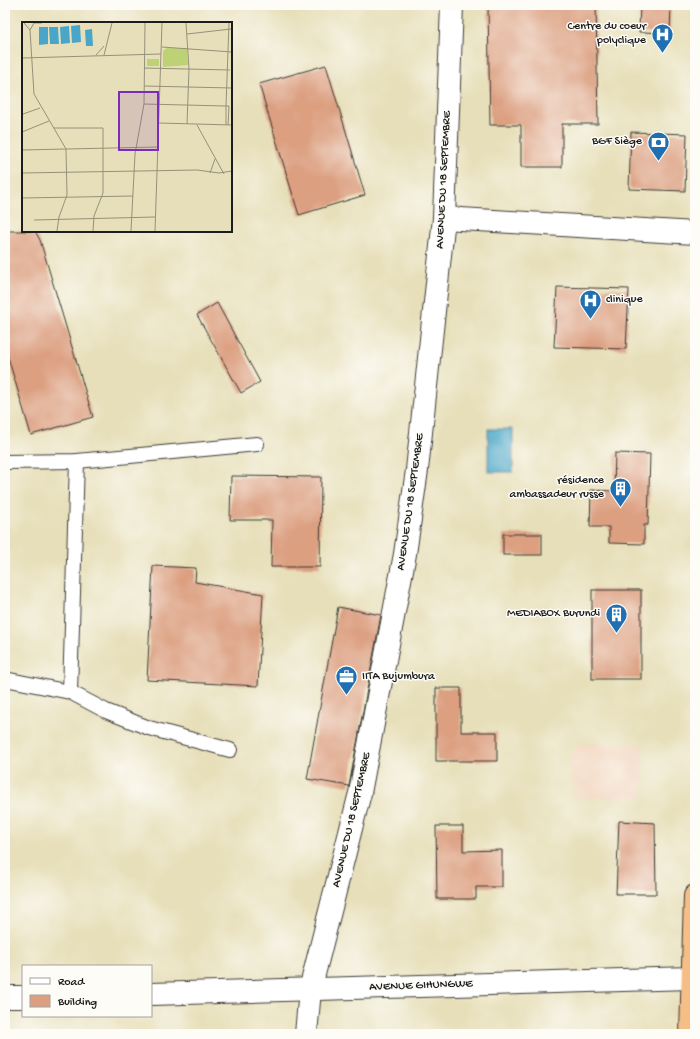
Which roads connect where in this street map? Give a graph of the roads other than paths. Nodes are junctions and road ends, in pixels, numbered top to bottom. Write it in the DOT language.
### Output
graph roads {
  1 [pos="452,5"];
  2 [pos="444,218"];
  3 [pos="695,233"];
  4 [pos="257,444"];
  5 [pos="77,461"];
  6 [pos="5,462"];
  7 [pos="5,679"];
  8 [pos="70,692"];
  9 [pos="230,750"];
  10 [pos="695,896"];
  11 [pos="691,978"];
  12 [pos="310,990"];
  13 [pos="152,994"];
  14 [pos="5,997"];
  15 [pos="22,997"];
  16 [pos="306,1034"];
  17 [pos="691,1034"];
  1 -- 2 [label="street, AVENUE DU 18 SEPTEMBRE"];
  2 -- 3 [label="street"];
  2 -- 12 [label="street, AVENUE DU 18 SEPTEMBRE"];
  4 -- 5 [label="lane"];
  5 -- 6 [label="lane"];
  5 -- 8 [label="lane"];
  7 -- 8 [label="lane"];
  8 -- 9 [label="lane"];
  10 -- 11 [label="highway"];
  11 -- 12 [label="street, AVENUE GIHUNGWE"];
  11 -- 17 [label="highway"];
  12 -- 13 [label="street, AVENUE GIHUNGWE"];
  12 -- 16 [label="street, AVENUE DU 18 SEPTEMBRE"];
  14 -- 15 [label="street"];
}
